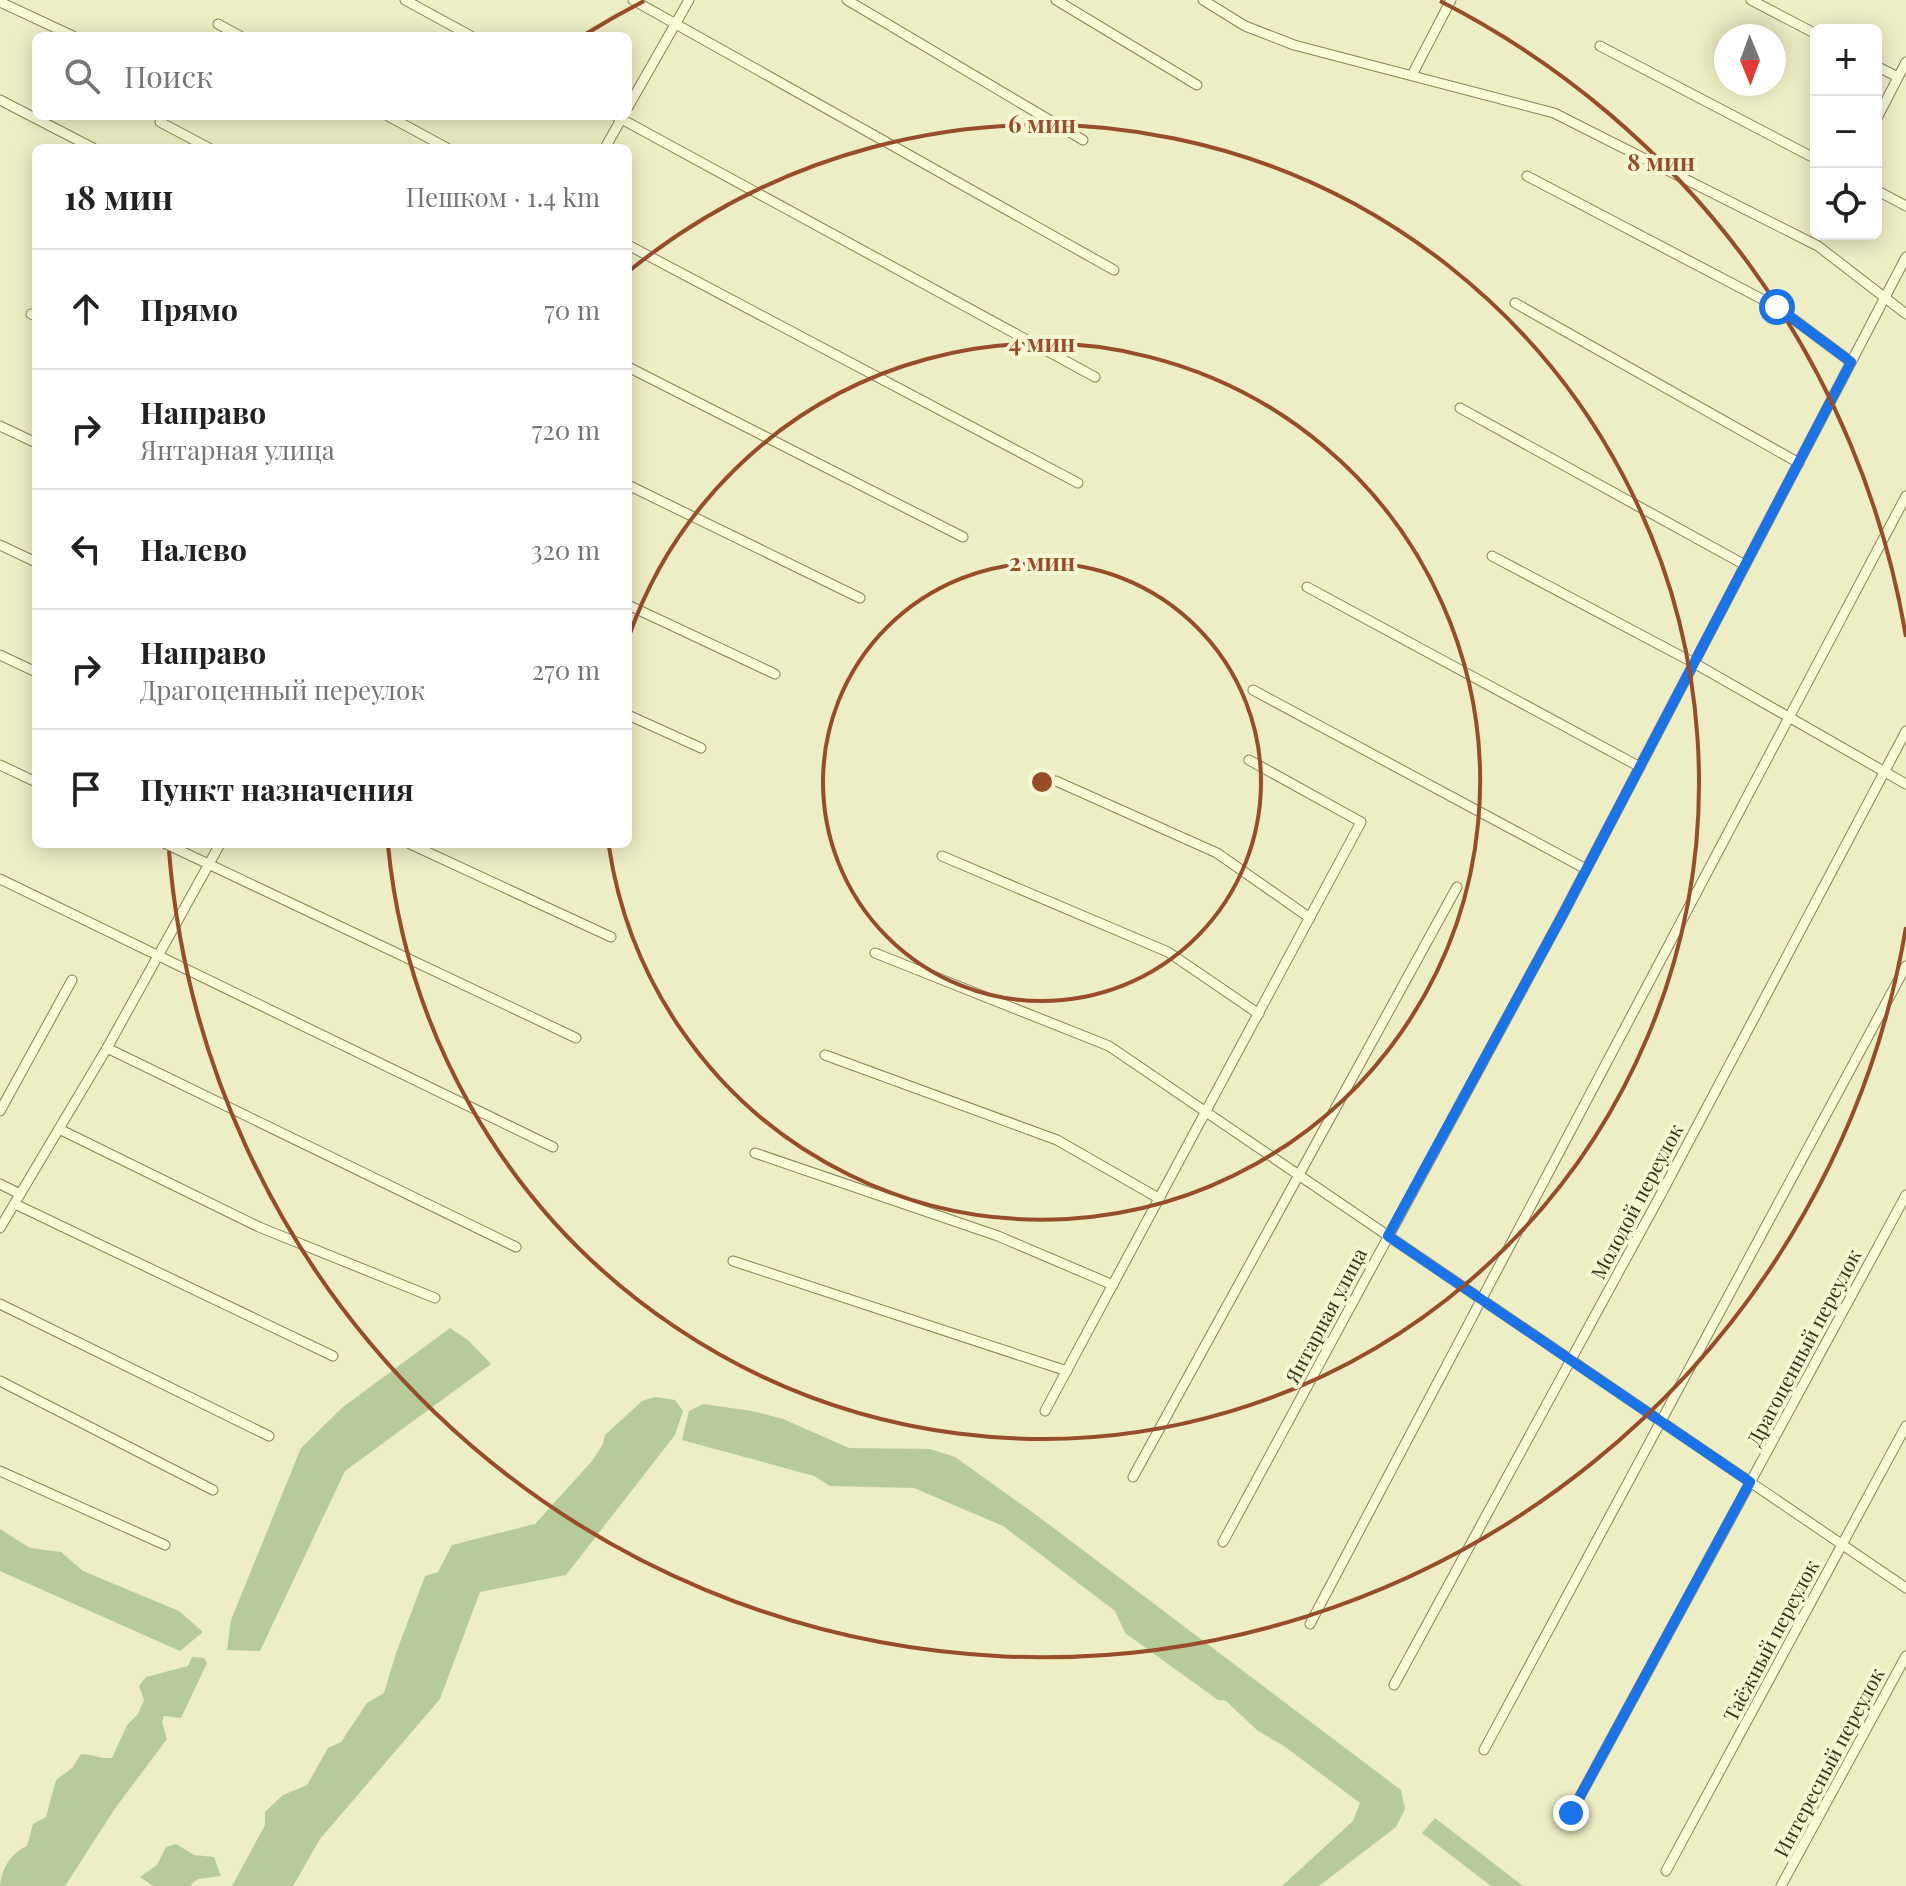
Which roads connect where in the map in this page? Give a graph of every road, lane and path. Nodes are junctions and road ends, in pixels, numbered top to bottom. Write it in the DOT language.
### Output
graph roads {
  1 [pos="405,0"];
  2 [pos="633,0"];
  3 [pos="689,0"];
  4 [pos="847,0"];
  5 [pos="1056,0"];
  6 [pos="1203,0"];
  7 [pos="1451,0"];
  8 [pos="1751,0"];
  9 [pos="0,2"];
  10 [pos="676,23"];
  11 [pos="218,24"];
  12 [pos="1810,31"];
  13 [pos="64,32"];
  14 [pos="233,32"];
  15 [pos="464,32"];
  16 [pos="1600,46"];
  17 [pos="1906,62"];
  18 [pos="1882,69"];
  19 [pos="1412,75"];
  20 [pos="1898,77"];
  21 [pos="1197,85"];
  22 [pos="0,100"];
  23 [pos="632,100"];
  24 [pos="1882,108"];
  25 [pos="32,117"];
  26 [pos="39,120"];
  27 [pos="395,120"];
  28 [pos="619,120"];
  29 [pos="625,120"];
  30 [pos="160,122"];
  31 [pos="1083,140"];
  32 [pos="85,144"];
  33 [pos="201,144"];
  34 [pos="440,144"];
  35 [pos="607,144"];
  36 [pos="1810,156"];
  37 [pos="1527,176"];
  38 [pos="1882,193"];
  39 [pos="1906,206"];
  40 [pos="632,247"];
  41 [pos="1906,257"];
  42 [pos="1114,270"];
  43 [pos="1885,297"];
  44 [pos="1515,303"];
  45 [pos="1906,314"];
  46 [pos="1851,362"];
  47 [pos="632,369"];
  48 [pos="1095,377"];
  49 [pos="1460,408"];
  50 [pos="0,426"];
  51 [pos="32,441"];
  52 [pos="1799,463"];
  53 [pos="1078,483"];
  54 [pos="632,487"];
  55 [pos="1906,496"];
  56 [pos="963,537"];
  57 [pos="0,545"];
  58 [pos="1492,556"];
  59 [pos="32,560"];
  60 [pos="1745,565"];
  61 [pos="1307,587"];
  62 [pos="860,598"];
  63 [pos="632,607"];
  64 [pos="0,655"];
  65 [pos="1694,663"];
  66 [pos="32,670"];
  67 [pos="775,674"];
  68 [pos="1253,690"];
  69 [pos="632,717"];
  70 [pos="1789,718"];
  71 [pos="1906,731"];
  72 [pos="701,748"];
  73 [pos="1249,760"];
  74 [pos="0,765"];
  75 [pos="1640,767"];
  76 [pos="1884,772"];
  77 [pos="32,780"];
  78 [pos="1056,781"];
  79 [pos="1906,784"];
  80 [pos="175,848"];
  81 [pos="218,848"];
  82 [pos="419,848"];
  83 [pos="942,856"];
  84 [pos="209,864"];
  85 [pos="1586,869"];
  86 [pos="0,879"];
  87 [pos="1457,887"];
  88 [pos="1310,918"];
  89 [pos="611,937"];
  90 [pos="875,953"];
  91 [pos="158,956"];
  92 [pos="1906,966"];
  93 [pos="72,980"];
  94 [pos="1259,1014"];
  95 [pos="576,1038"];
  96 [pos="107,1048"];
  97 [pos="825,1055"];
  98 [pos="0,1111"];
  99 [pos="1207,1113"];
  100 [pos="59,1129"];
  101 [pos="553,1147"];
  102 [pos="755,1153"];
  103 [pos="1299,1175"];
  104 [pos="0,1184"];
  105 [pos="20,1194"];
  106 [pos="1906,1195"];
  107 [pos="1160,1199"];
  108 [pos="15,1204"];
  109 [pos="0,1228"];
  110 [pos="1388,1236"];
  111 [pos="516,1247"];
  112 [pos="733,1261"];
  113 [pos="1113,1285"];
  114 [pos="435,1298"];
  115 [pos="1482,1301"];
  116 [pos="0,1304"];
  117 [pos="333,1356"];
  118 [pos="1571,1360"];
  119 [pos="1067,1371"];
  120 [pos="0,1381"];
  121 [pos="1045,1411"];
  122 [pos="1661,1422"];
  123 [pos="1906,1426"];
  124 [pos="269,1436"];
  125 [pos="0,1471"];
  126 [pos="1133,1477"];
  127 [pos="1750,1482"];
  128 [pos="213,1490"];
  129 [pos="1223,1542"];
  130 [pos="1842,1544"];
  131 [pos="165,1545"];
  132 [pos="1906,1588"];
  133 [pos="1310,1624"];
  134 [pos="1906,1656"];
  135 [pos="1394,1685"];
  136 [pos="1484,1750"];
  137 [pos="1571,1813"];
  138 [pos="1666,1871"];
  139 [pos="1781,1886"];
  1 -- 15 [label="street"];
  2 -- 10 [label="street"];
  3 -- 10 [label="street"];
  4 -- 31 [label="street"];
  5 -- 21 [label="street"];
  6 -- 19 [label="street"];
  7 -- 19 [label="street"];
  8 -- 12 [label="street"];
  9 -- 13 [label="street"];
  10 -- 23 [label="street"];
  10 -- 42 [label="street"];
  11 -- 14 [label="street"];
  16 -- 36 [label="street"];
  17 -- 20 [label="street"];
  18 -- 20 [label="street"];
  19 -- 43 [label="street"];
  20 -- 24 [label="street"];
  22 -- 25 [label="street"];
  26 -- 32 [label="street"];
  27 -- 34 [label="street"];
  28 -- 35 [label="street"];
  29 -- 48 [label="street"];
  30 -- 33 [label="street"];
  37 -- 46 [label="street"];
  38 -- 39 [label="street"];
  40 -- 53 [label="street"];
  41 -- 43 [label="street, Янтарная улица"];
  43 -- 45 [label="street"];
  43 -- 46 [label="street, Янтарная улица"];
  44 -- 52 [label="street"];
  46 -- 52 [label="street, Янтарная улица"];
  47 -- 56 [label="street"];
  49 -- 60 [label="street"];
  50 -- 51 [label="street"];
  52 -- 60 [label="street, Янтарная улица"];
  54 -- 62 [label="street"];
  55 -- 70 [label="street"];
  57 -- 59 [label="street"];
  58 -- 65 [label="street"];
  60 -- 65 [label="street, Янтарная улица"];
  61 -- 75 [label="street"];
  63 -- 67 [label="street"];
  64 -- 66 [label="street"];
  65 -- 70 [label="street"];
  65 -- 75 [label="street, Янтарная улица"];
  68 -- 85 [label="street"];
  69 -- 72 [label="street"];
  70 -- 76 [label="street"];
  70 -- 115 [label="street"];
  71 -- 76 [label="street, Молодой переулок"];
  73 -- 88 [label="street"];
  74 -- 77 [label="street"];
  75 -- 85 [label="street, Янтарная улица"];
  76 -- 79 [label="street"];
  76 -- 118 [label="street, Молодой переулок"];
  78 -- 88 [label="street"];
  80 -- 84 [label="street"];
  81 -- 84 [label="street"];
  82 -- 89 [label="street"];
  83 -- 94 [label="street"];
  84 -- 91 [label="street"];
  84 -- 95 [label="street"];
  85 -- 110 [label="street, Янтарная улица"];
  86 -- 91 [label="street"];
  87 -- 103 [label="street"];
  88 -- 94 [label="street"];
  90 -- 99 [label="street"];
  91 -- 96 [label="street"];
  91 -- 101 [label="street"];
  92 -- 122 [label="street"];
  93 -- 98 [label="street"];
  94 -- 99 [label="street"];
  96 -- 100 [label="street"];
  96 -- 111 [label="street"];
  97 -- 107 [label="street"];
  99 -- 103 [label="street"];
  99 -- 107 [label="street"];
  100 -- 105 [label="street"];
  100 -- 114 [label="street"];
  102 -- 113 [label="street"];
  103 -- 110 [label="street"];
  103 -- 126 [label="street"];
  104 -- 105 [label="street"];
  105 -- 108 [label="street"];
  106 -- 127 [label="street, Драгоценный переулок"];
  107 -- 113 [label="street"];
  108 -- 109 [label="street"];
  108 -- 117 [label="street"];
  110 -- 115 [label="street"];
  110 -- 129 [label="street, Янтарная улица"];
  112 -- 119 [label="street"];
  113 -- 119 [label="street"];
  115 -- 118 [label="street"];
  115 -- 133 [label="street"];
  116 -- 124 [label="street"];
  118 -- 122 [label="street"];
  118 -- 135 [label="street, Молодой переулок"];
  119 -- 121 [label="street"];
  120 -- 128 [label="street"];
  122 -- 127 [label="street"];
  122 -- 136 [label="street"];
  123 -- 130 [label="street, Таёжный переулок"];
  125 -- 131 [label="street"];
  127 -- 130 [label="street"];
  127 -- 137 [label="street, Драгоценный переулок"];
  130 -- 132 [label="street"];
  130 -- 138 [label="street, Таёжный переулок"];
  134 -- 139 [label="street, Интересный переулок"];
}
